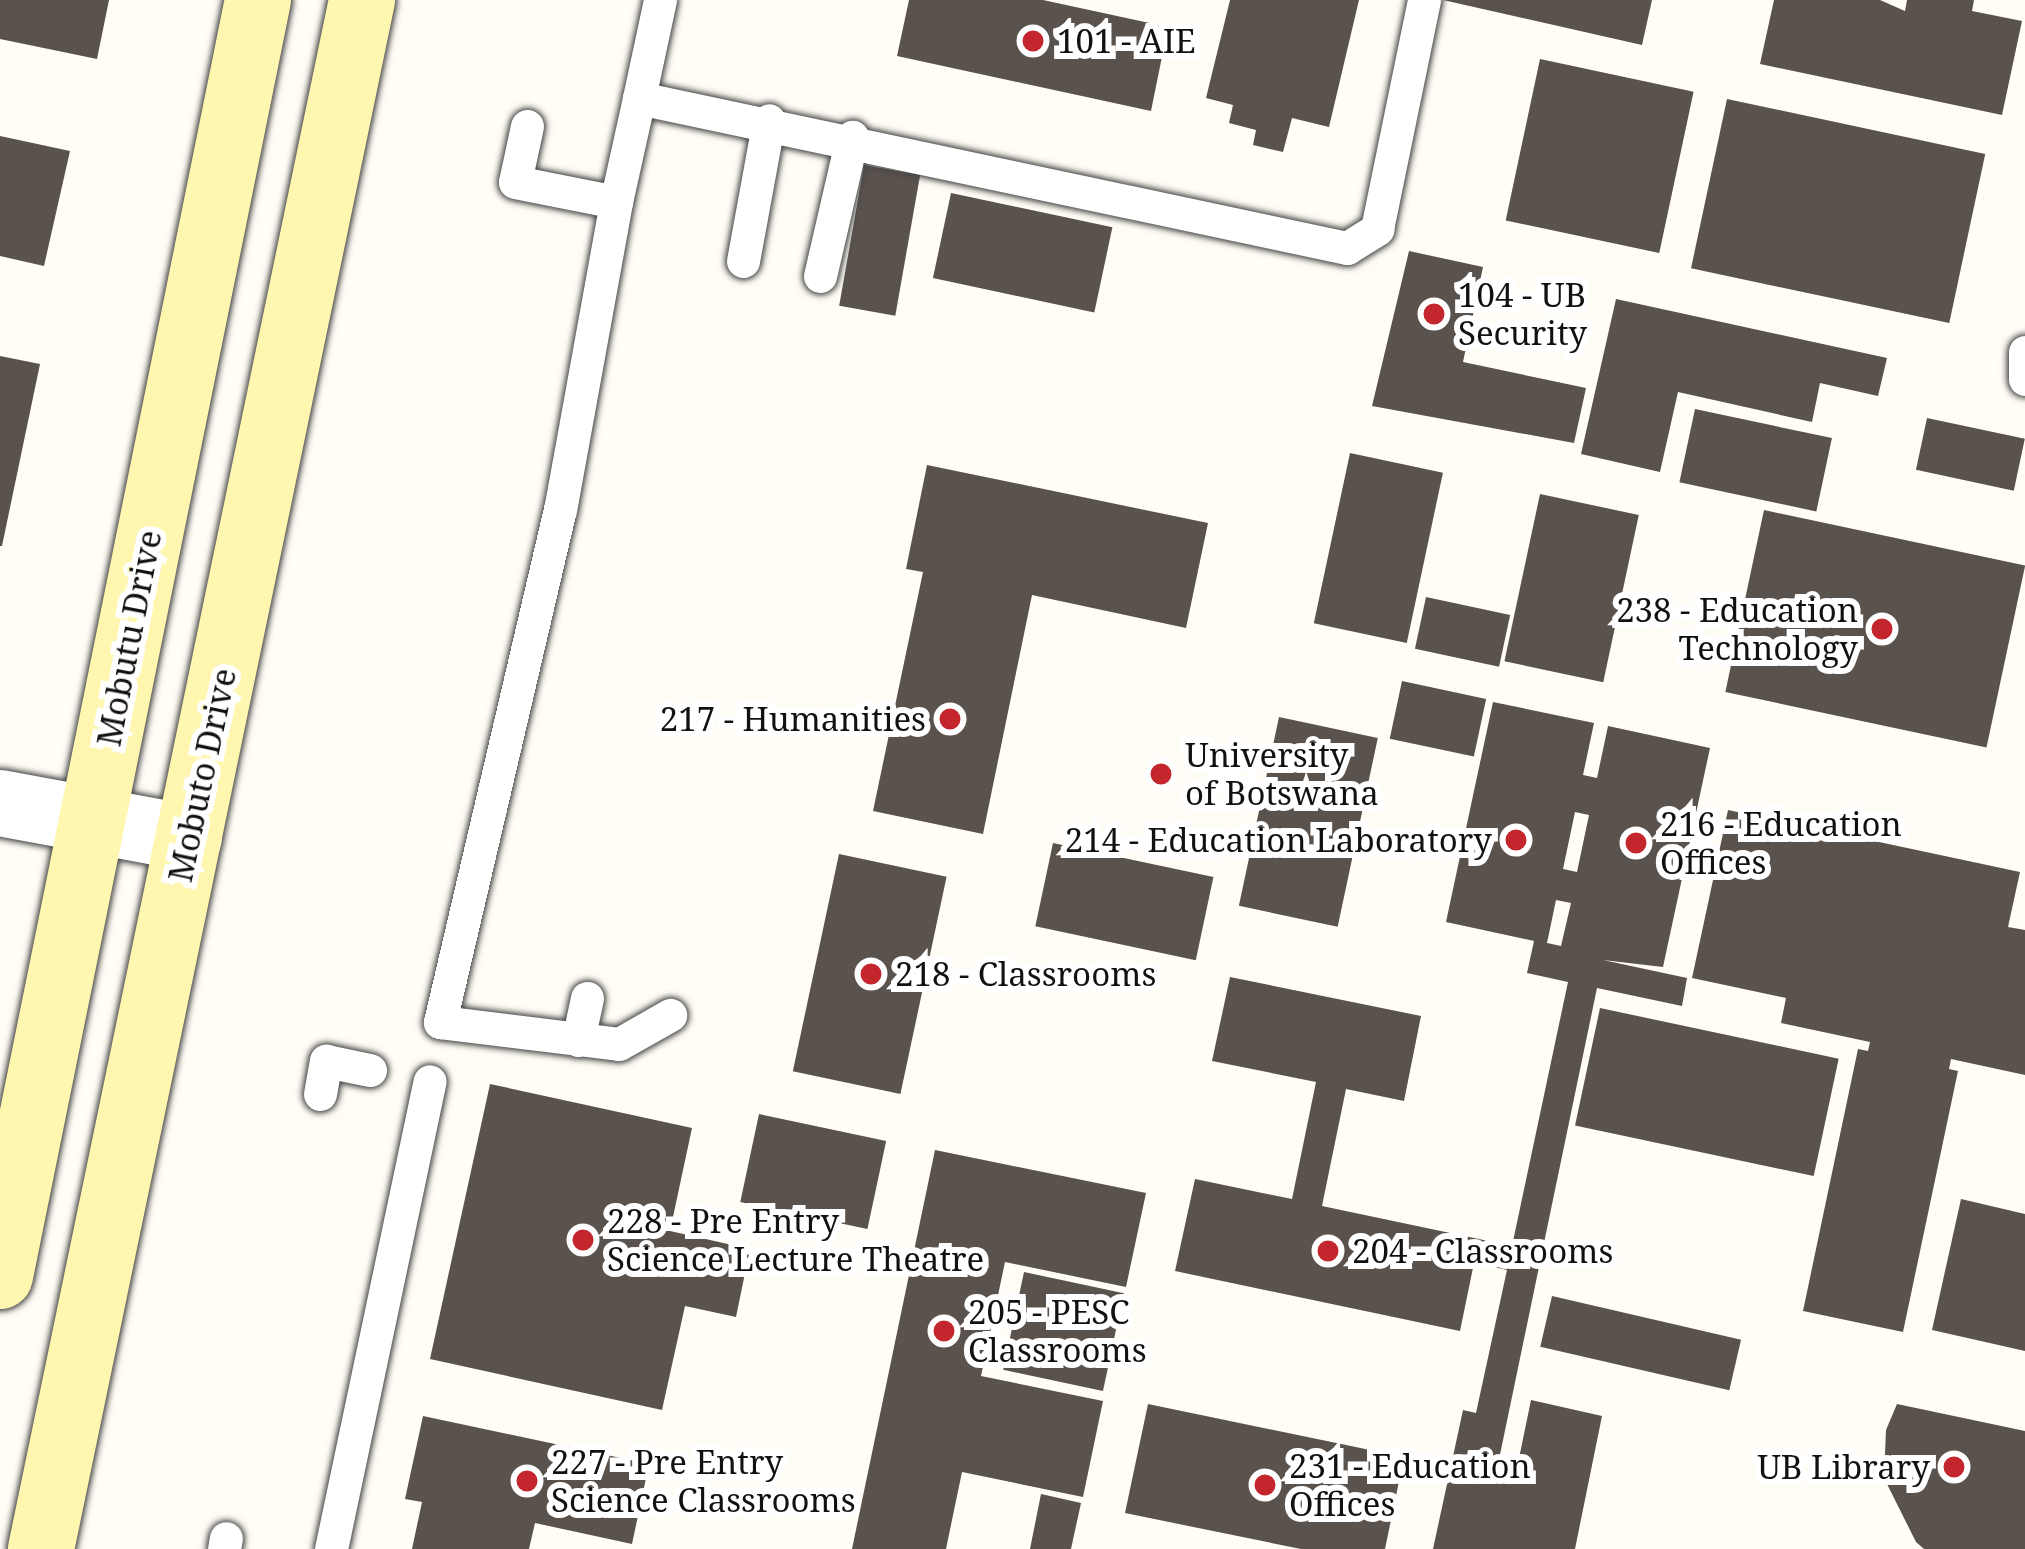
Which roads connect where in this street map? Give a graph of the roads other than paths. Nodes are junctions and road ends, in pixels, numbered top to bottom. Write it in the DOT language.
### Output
graph roads {
  1 [pos="258,0"];
  2 [pos="362,0"];
  3 [pos="660,0"];
  4 [pos="1424,0"];
  5 [pos="639,98"];
  6 [pos="769,119"];
  7 [pos="527,126"];
  8 [pos="852,137"];
  9 [pos="616,202"];
  10 [pos="743,260"];
  11 [pos="820,276"];
  12 [pos="2025,352"];
  13 [pos="2025,379"];
  14 [pos="0,803"];
  15 [pos="92,822"];
  16 [pos="189,838"];
  17 [pos="587,998"];
  18 [pos="670,1015"];
  19 [pos="578,1040"];
  20 [pos="370,1070"];
  21 [pos="430,1081"];
  22 [pos="320,1094"];
  23 [pos="0,1276"];
  24 [pos="41,1549"];
  25 [pos="331,1549"];
  1 -- 15 [label="main road, Mobutu Drive"];
  2 -- 16 [label="main road, Mobuto Drive"];
  3 -- 5 [label="lane"];
  4 -- 8 [label="lane"];
  5 -- 6 [label="lane"];
  5 -- 9 [label="lane"];
  6 -- 8 [label="lane"];
  6 -- 10 [label="lane"];
  7 -- 9 [label="lane"];
  8 -- 11 [label="lane"];
  9 -- 19 [label="lane"];
  12 -- 13 [label="lane"];
  14 -- 15 [label="street"];
  15 -- 16 [label="street"];
  15 -- 23 [label="main road, Mobutu Drive"];
  16 -- 24 [label="main road, Mobuto Drive"];
  17 -- 19 [label="lane"];
  18 -- 19 [label="lane"];
  20 -- 22 [label="lane"];
  21 -- 25 [label="lane"];
}
